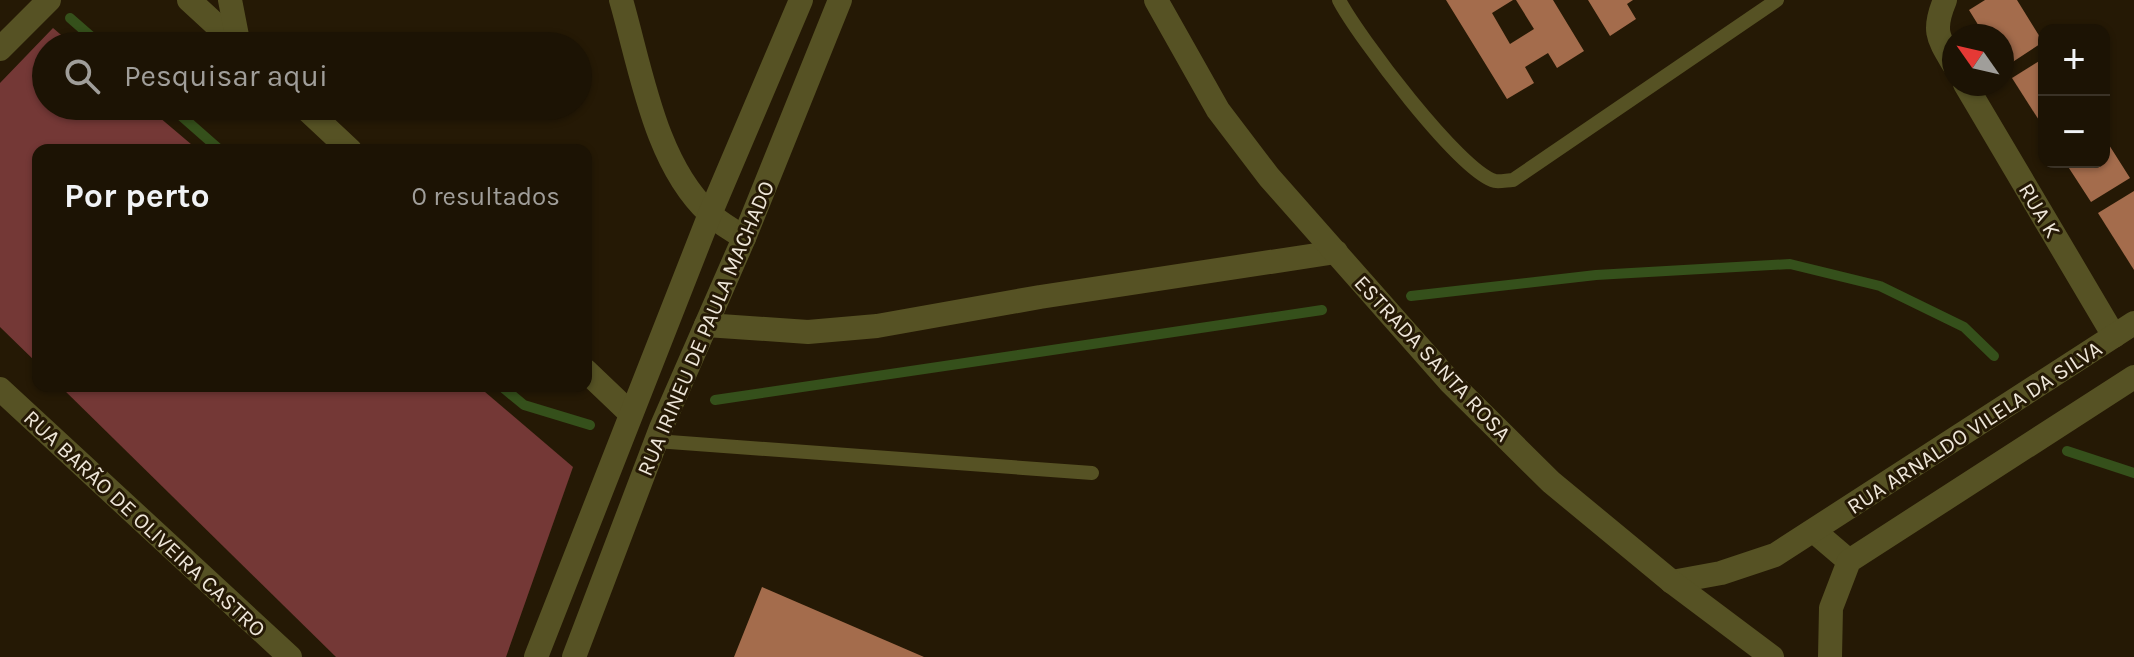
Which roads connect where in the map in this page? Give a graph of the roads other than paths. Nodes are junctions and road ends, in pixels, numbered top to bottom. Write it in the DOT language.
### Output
graph roads {
  1 [pos="49,0"];
  2 [pos="189,0"];
  3 [pos="230,0"];
  4 [pos="621,0"];
  5 [pos="801,0"];
  6 [pos="840,0"];
  7 [pos="1156,0"];
  8 [pos="1339,0"];
  9 [pos="1777,0"];
  10 [pos="1945,0"];
  11 [pos="224,32"];
  12 [pos="236,32"];
  13 [pos="1942,45"];
  14 [pos="0,49"];
  15 [pos="1973,96"];
  16 [pos="318,120"];
  17 [pos="344,144"];
  18 [pos="710,214"];
  19 [pos="744,238"];
  20 [pos="1336,252"];
  21 [pos="706,325"];
  22 [pos="2124,330"];
  23 [pos="592,377"];
  24 [pos="2134,377"];
  25 [pos="0,389"];
  26 [pos="630,413"];
  27 [pos="656,441"];
  28 [pos="1092,473"];
  29 [pos="1815,532"];
  30 [pos="1849,561"];
  31 [pos="1672,582"];
  32 [pos="290,657"];
  33 [pos="536,657"];
  34 [pos="574,657"];
  35 [pos="1772,657"];
  36 [pos="1830,657"];
  1 -- 14 [label="street"];
  2 -- 11 [label="street"];
  3 -- 12 [label="street"];
  4 -- 18 [label="street"];
  5 -- 18 [label="street, RUA IRINEU DE PAULA MACHADO"];
  6 -- 19 [label="street, RUA IRINEU DE PAULA MACHADO"];
  7 -- 20 [label="street, ESTRADA SANTA ROSA"];
  8 -- 9 [label="lane"];
  10 -- 13 [label="street"];
  15 -- 22 [label="street, RUA K"];
  16 -- 17 [label="street"];
  18 -- 19 [label="street"];
  18 -- 26 [label="street, RUA IRINEU DE PAULA MACHADO"];
  19 -- 21 [label="street, RUA IRINEU DE PAULA MACHADO"];
  20 -- 21 [label="street"];
  20 -- 31 [label="street, ESTRADA SANTA ROSA"];
  21 -- 27 [label="street, RUA IRINEU DE PAULA MACHADO"];
  22 -- 29 [label="street, RUA ARNALDO VILELA DA SILVA"];
  23 -- 26 [label="street"];
  24 -- 30 [label="street, RUA ARNALDO VILELA DA SILVA"];
  25 -- 32 [label="street, RUA BARÃO DE OLIVEIRA CASTRO"];
  26 -- 33 [label="street, RUA IRINEU DE PAULA MACHADO"];
  27 -- 28 [label="lane"];
  27 -- 34 [label="street, RUA IRINEU DE PAULA MACHADO"];
  29 -- 30 [label="street"];
  29 -- 31 [label="street, RUA ARNALDO VILELA DA SILVA"];
  30 -- 36 [label="street"];
  31 -- 35 [label="street, ESTRADA SANTA ROSA"];
}
